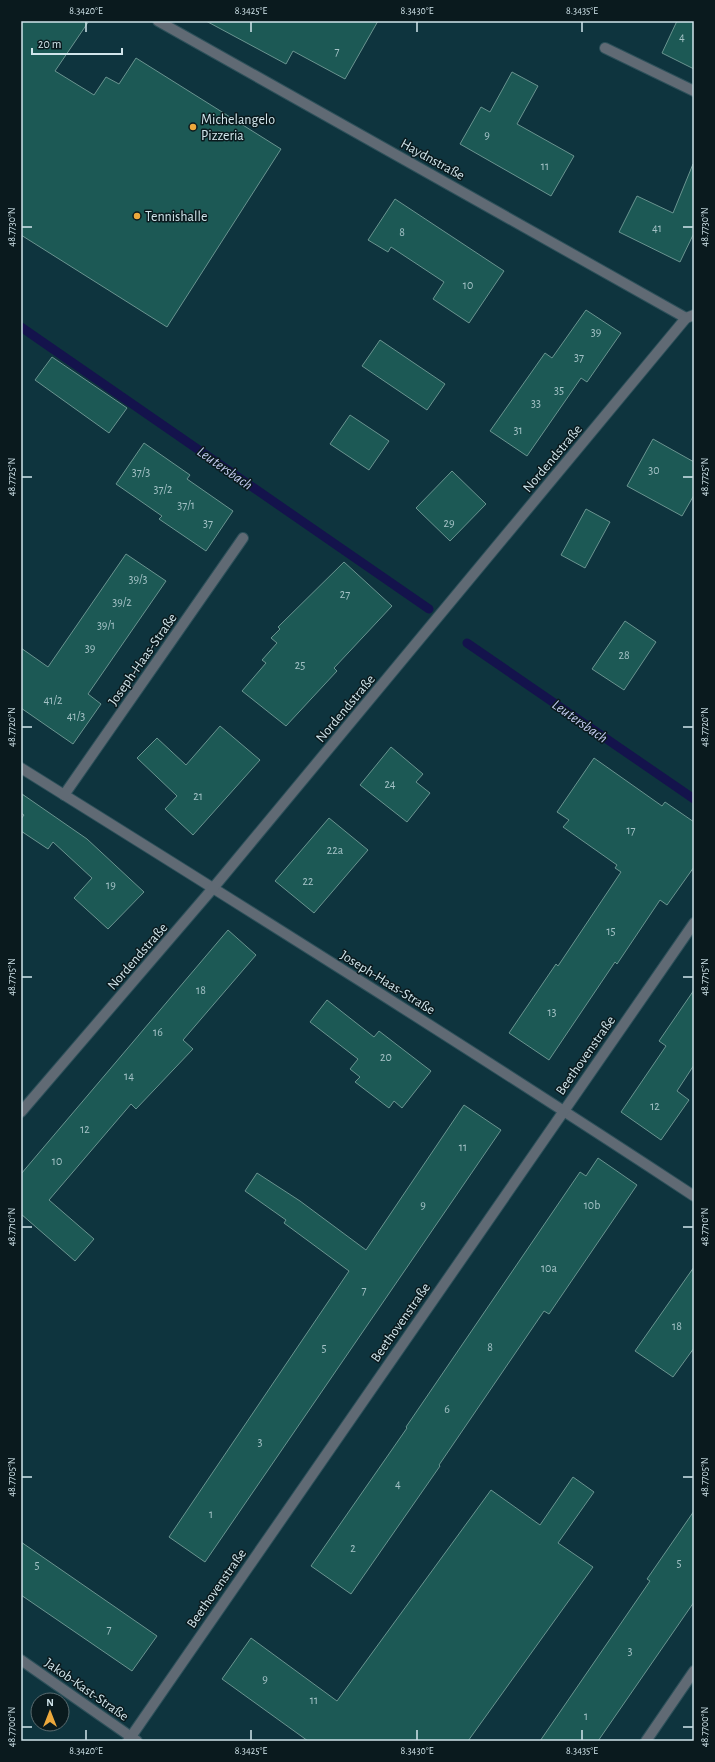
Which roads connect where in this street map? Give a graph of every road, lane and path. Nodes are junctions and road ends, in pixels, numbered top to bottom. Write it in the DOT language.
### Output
graph roads {
  1 [pos="158,21"];
  2 [pos="605,48"];
  3 [pos="694,91"];
  4 [pos="690,317"];
  5 [pos="243,538"];
  6 [pos="21,768"];
  7 [pos="64,795"];
  8 [pos="214,887"];
  9 [pos="694,923"];
  10 [pos="563,1110"];
  11 [pos="21,1112"];
  12 [pos="694,1196"];
  13 [pos="21,1660"];
  14 [pos="694,1671"];
  15 [pos="132,1740"];
  16 [pos="646,1741"];
  1 -- 4 [label="street, Haydnstraße"];
  2 -- 3 [label="street"];
  4 -- 8 [label="street, Nordendstraße"];
  5 -- 7 [label="street, Joseph-Haas-Straße"];
  6 -- 7 [label="street, Joseph-Haas-Straße"];
  7 -- 8 [label="street, Joseph-Haas-Straße"];
  8 -- 10 [label="street, Joseph-Haas-Straße"];
  8 -- 11 [label="street, Nordendstraße"];
  9 -- 10 [label="street, Beethovenstraße"];
  10 -- 12 [label="street, Joseph-Haas-Straße"];
  10 -- 15 [label="street, Beethovenstraße"];
  13 -- 15 [label="street, Jakob-Kast-Straße"];
  14 -- 16 [label="street"];
}
